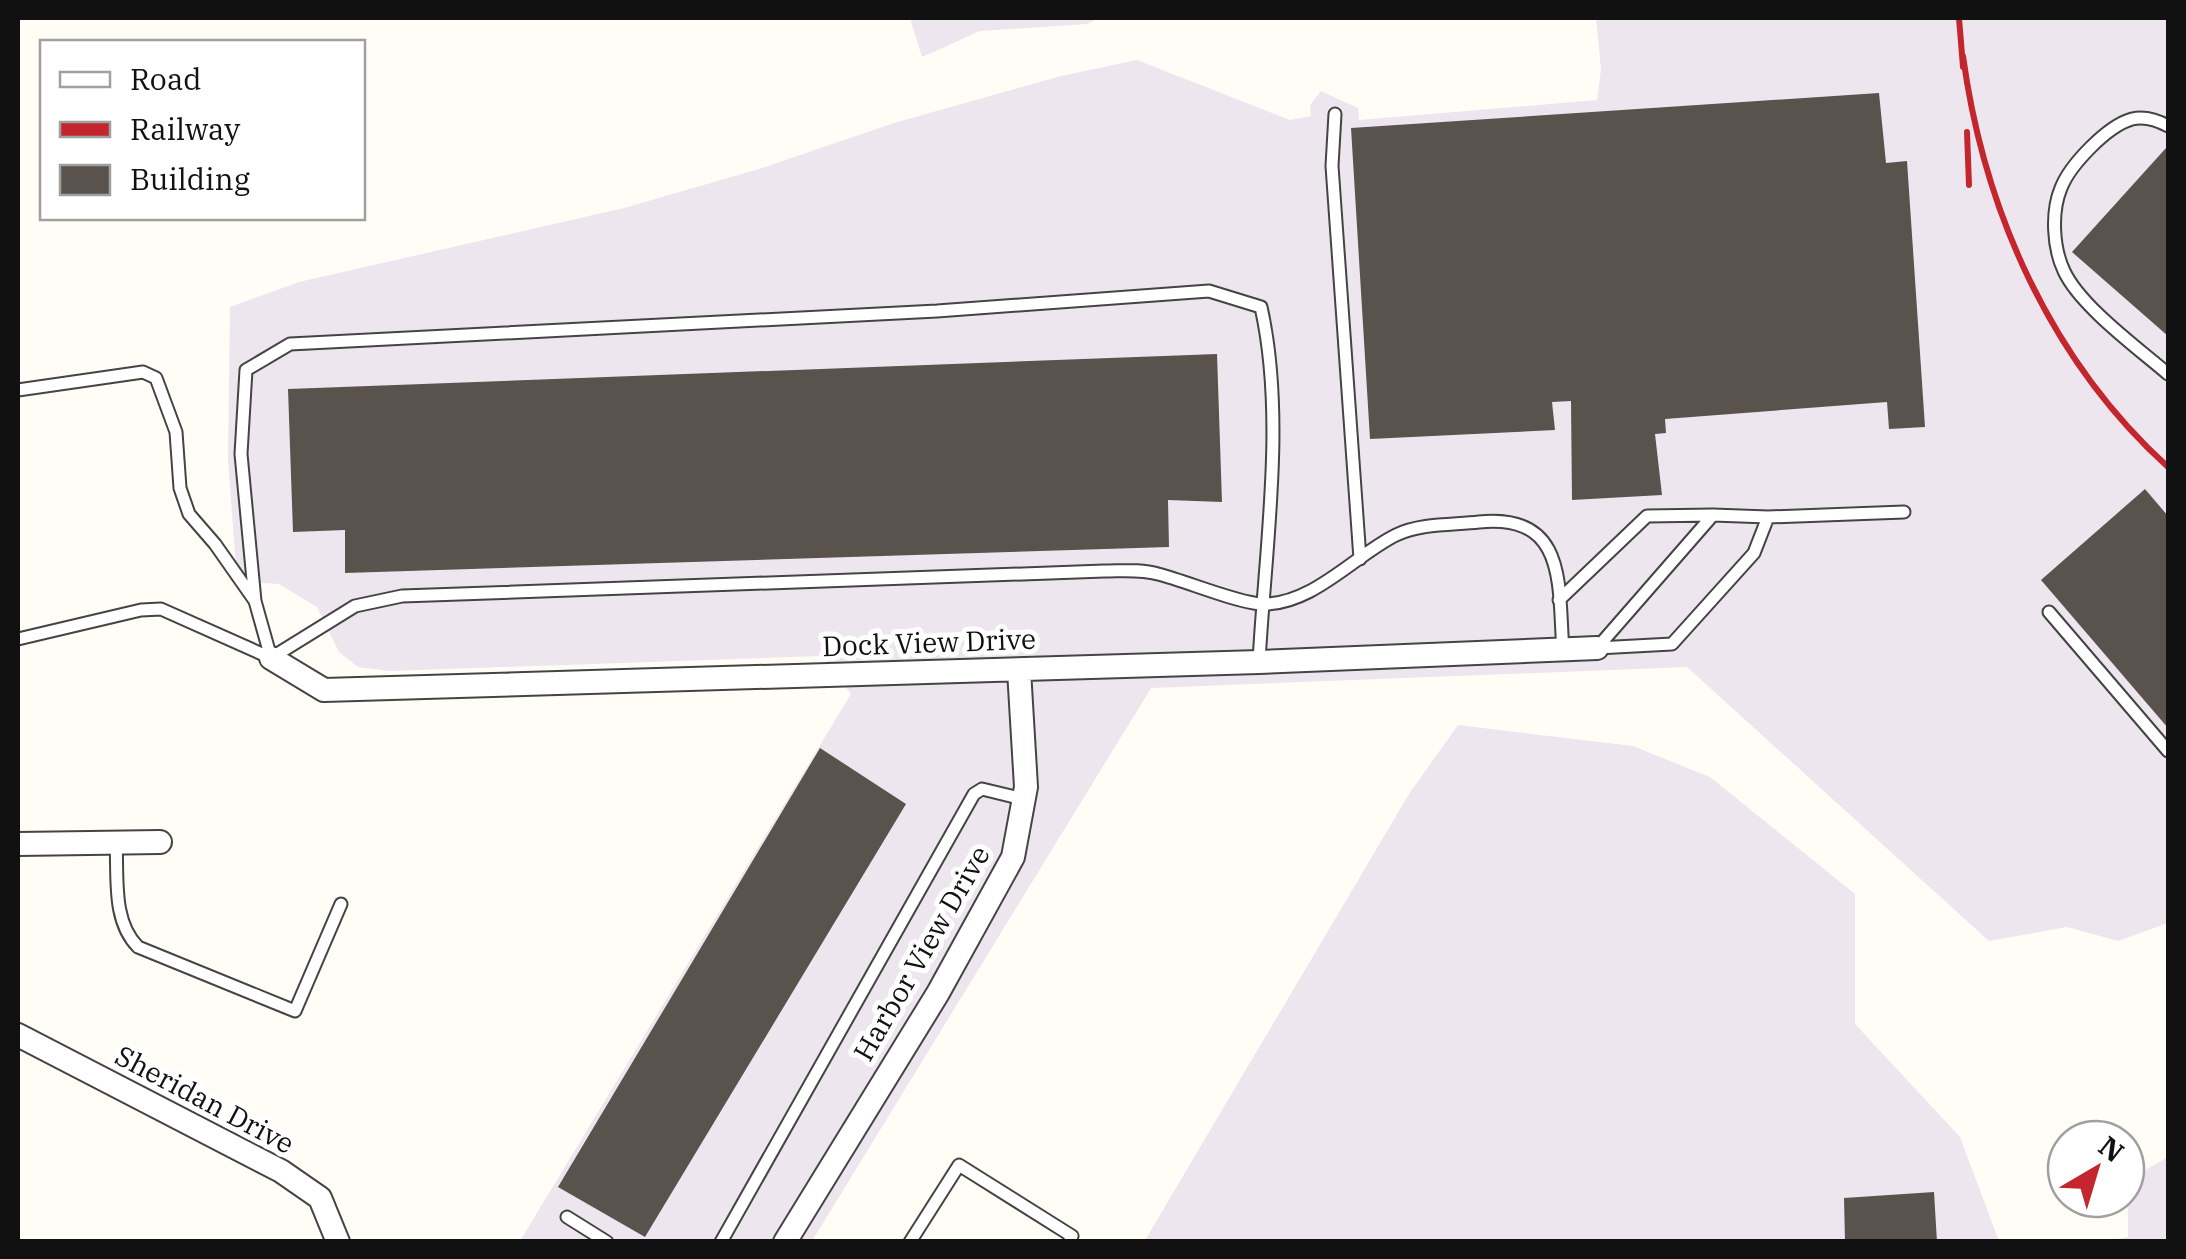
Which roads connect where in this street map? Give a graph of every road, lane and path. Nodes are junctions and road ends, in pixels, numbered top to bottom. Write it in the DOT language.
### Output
graph roads {
  1 [pos="1335,114"];
  2 [pos="2168,126"];
  3 [pos="2168,374"];
  4 [pos="18,390"];
  5 [pos="1904,512"];
  6 [pos="1714,514"];
  7 [pos="1768,517"];
  8 [pos="1360,559"];
  9 [pos="1559,600"];
  10 [pos="255,601"];
  11 [pos="1262,604"];
  12 [pos="2049,612"];
  13 [pos="18,639"];
  14 [pos="1597,648"];
  15 [pos="1563,651"];
  16 [pos="271,658"];
  17 [pos="1260,662"];
  18 [pos="1019,670"];
  19 [pos="2168,751"];
  20 [pos="1023,799"];
  21 [pos="160,842"];
  22 [pos="116,843"];
  23 [pos="18,844"];
  24 [pos="342,904"];
  25 [pos="18,1035"];
  26 [pos="566,1217"];
  27 [pos="338,1242"];
  28 [pos="606,1242"];
  29 [pos="721,1242"];
  30 [pos="786,1242"];
  31 [pos="910,1242"];
  32 [pos="1069,1242"];
  1 -- 8 [label="lane"];
  2 -- 3 [label="lane"];
  4 -- 10 [label="lane"];
  5 -- 7 [label="lane"];
  6 -- 7 [label="lane"];
  6 -- 9 [label="lane"];
  6 -- 14 [label="lane"];
  7 -- 14 [label="lane"];
  8 -- 9 [label="lane"];
  8 -- 11 [label="lane"];
  9 -- 15 [label="lane"];
  10 -- 11 [label="lane"];
  10 -- 16 [label="lane"];
  11 -- 16 [label="lane"];
  11 -- 17 [label="lane"];
  12 -- 19 [label="lane"];
  13 -- 16 [label="lane"];
  14 -- 15 [label="street, Dock View Drive"];
  15 -- 17 [label="street, Dock View Drive"];
  16 -- 18 [label="street, Dock View Drive"];
  17 -- 18 [label="street, Dock View Drive"];
  18 -- 20 [label="street, Harbor View Drive"];
  20 -- 29 [label="lane"];
  20 -- 30 [label="street, Harbor View Drive"];
  21 -- 22 [label="street"];
  22 -- 23 [label="street"];
  22 -- 24 [label="lane"];
  25 -- 27 [label="street, Sheridan Drive"];
  26 -- 28 [label="lane"];
  31 -- 32 [label="lane"];
}
